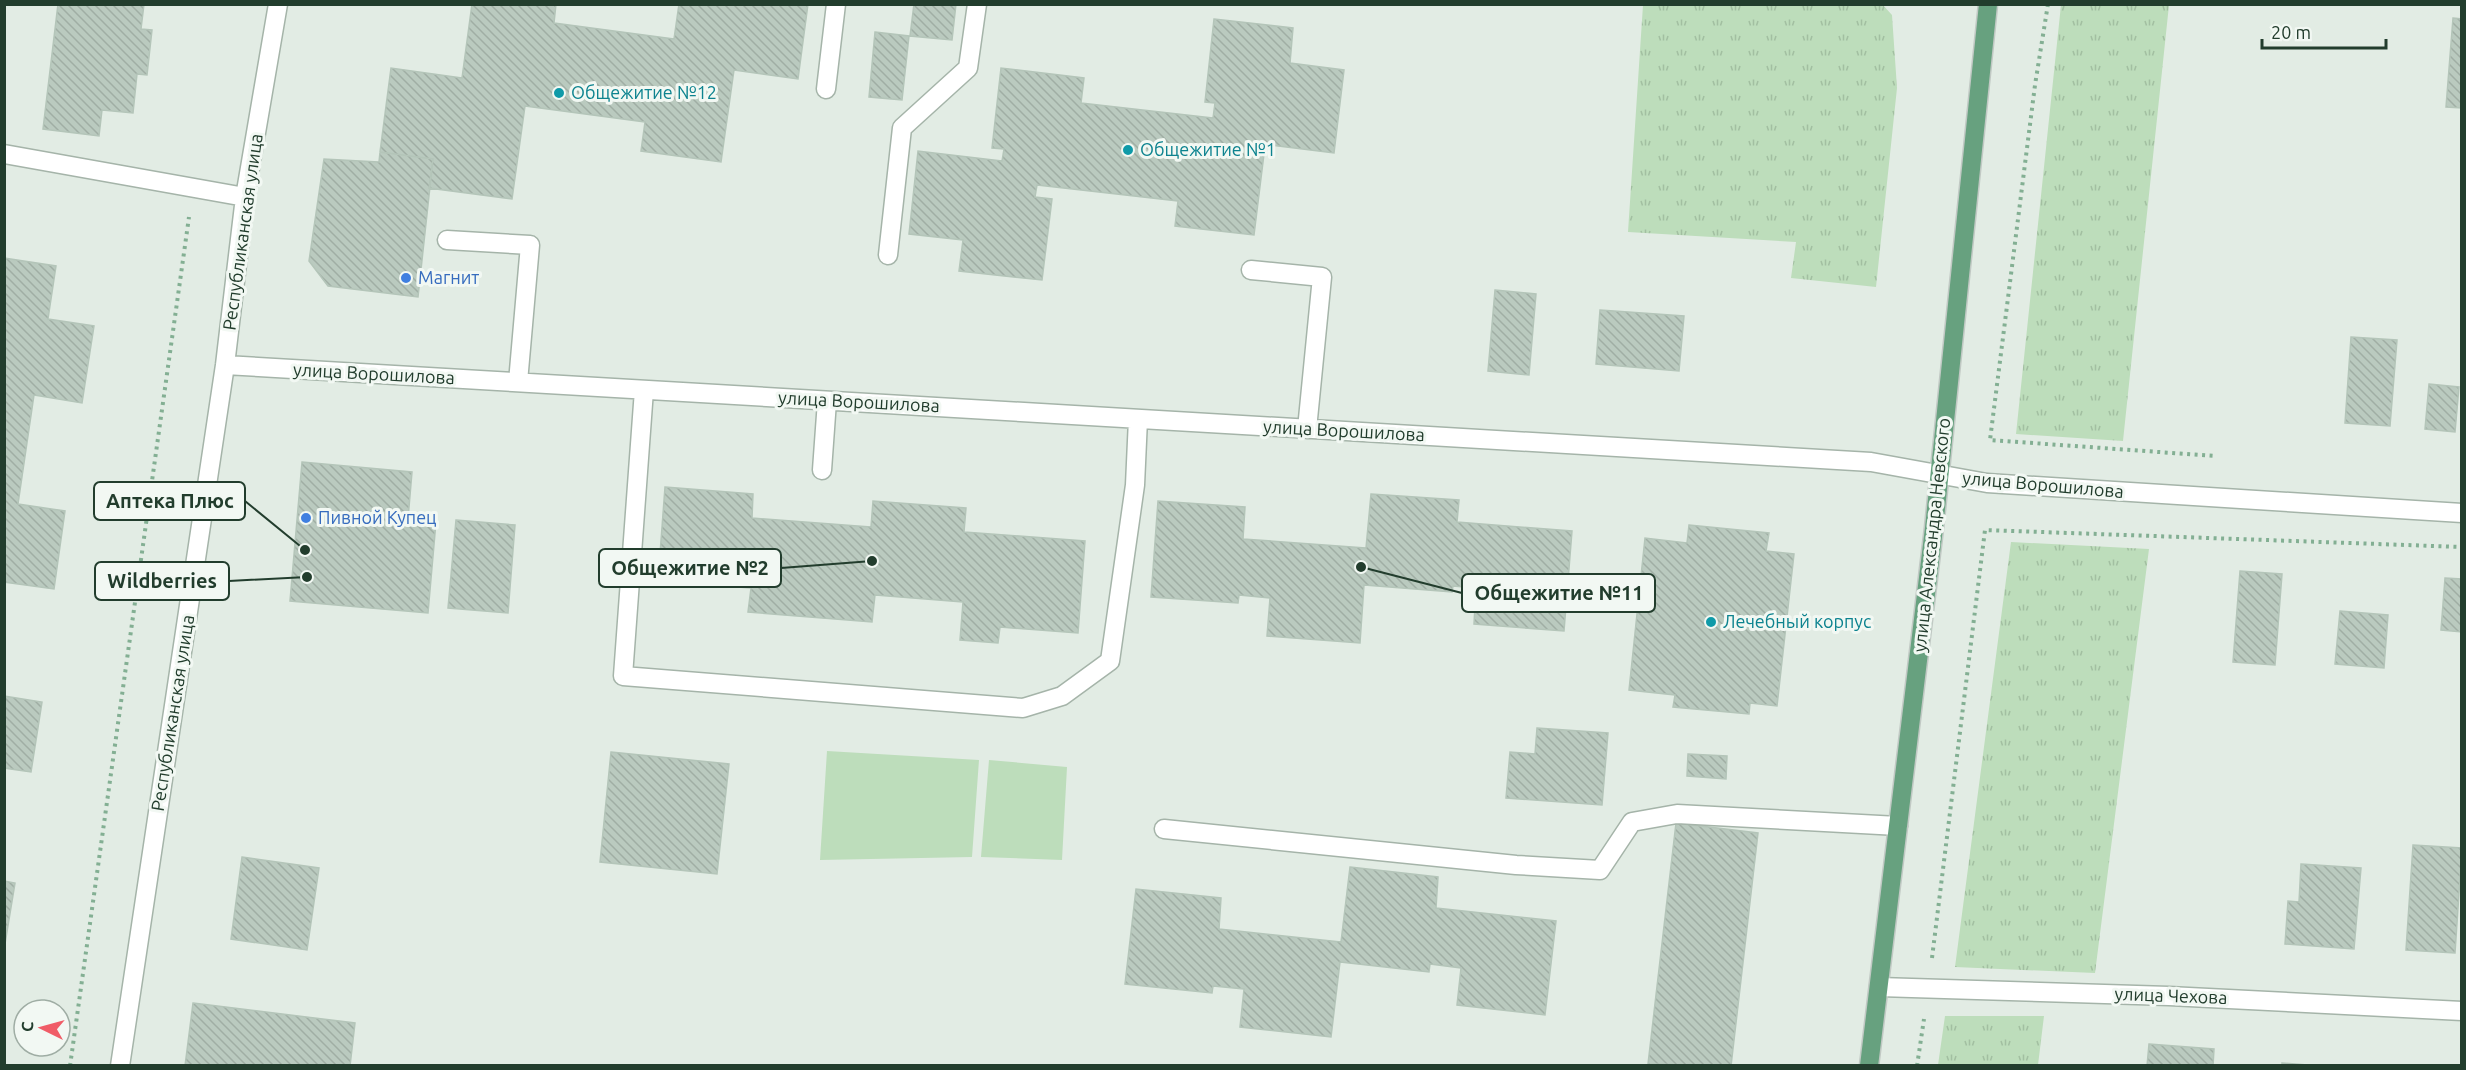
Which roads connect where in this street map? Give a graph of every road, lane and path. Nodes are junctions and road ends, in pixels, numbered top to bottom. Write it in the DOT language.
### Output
graph roads {
  1 [pos="278,4"];
  2 [pos="836,4"];
  3 [pos="977,4"];
  4 [pos="1988,4"];
  5 [pos="2048,4"];
  6 [pos="826,89"];
  7 [pos="4,154"];
  8 [pos="193,188"];
  9 [pos="245,197"];
  10 [pos="447,240"];
  11 [pos="888,255"];
  12 [pos="1251,270"];
  13 [pos="225,365"];
  14 [pos="518,382"];
  15 [pos="644,390"];
  16 [pos="827,400"];
  17 [pos="1138,419"];
  18 [pos="1307,429"];
  19 [pos="2215,456"];
  20 [pos="822,470"];
  21 [pos="1940,474"];
  22 [pos="2462,513"];
  23 [pos="2462,547"];
  24 [pos="1898,826"];
  25 [pos="1164,829"];
  26 [pos="1879,987"];
  27 [pos="1928,988"];
  28 [pos="2462,1011"];
  29 [pos="70,1065"];
  30 [pos="120,1065"];
  31 [pos="1869,1065"];
  32 [pos="1917,1065"];
  1 -- 9 [label="street, Республиканская улица"];
  2 -- 6 [label="street"];
  3 -- 11 [label="street"];
  4 -- 21 [label="main road, улица Александра Невского"];
  5 -- 19 [label="path"];
  7 -- 8 [label="street"];
  8 -- 9 [label="street"];
  8 -- 29 [label="path"];
  9 -- 13 [label="street, Республиканская улица"];
  10 -- 14 [label="street"];
  12 -- 18 [label="street"];
  13 -- 14 [label="street, улица Ворошилова"];
  13 -- 30 [label="street, Республиканская улица"];
  14 -- 15 [label="street, улица Ворошилова"];
  15 -- 16 [label="street, улица Ворошилова"];
  15 -- 17 [label="street"];
  16 -- 17 [label="street, улица Ворошилова"];
  16 -- 20 [label="street"];
  17 -- 18 [label="street, улица Ворошилова"];
  18 -- 21 [label="street, улица Ворошилова"];
  21 -- 22 [label="street, улица Ворошилова"];
  21 -- 24 [label="main road, улица Александра Невского"];
  23 -- 27 [label="path"];
  24 -- 25 [label="street"];
  24 -- 26 [label="main road, улица Александра Невского"];
  26 -- 27 [label="street, улица Чехова"];
  26 -- 31 [label="main road, улица Александра Невского"];
  27 -- 28 [label="street, улица Чехова"];
  27 -- 32 [label="path"];
}
